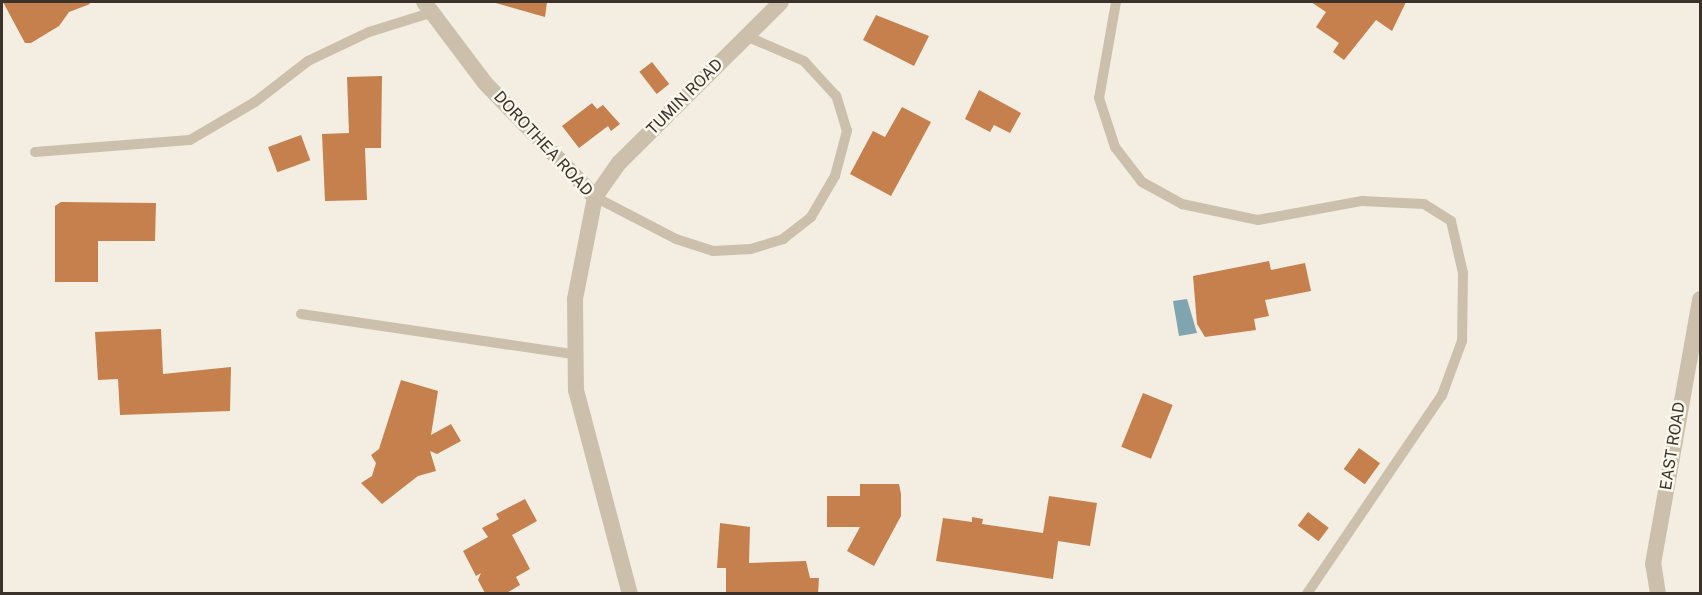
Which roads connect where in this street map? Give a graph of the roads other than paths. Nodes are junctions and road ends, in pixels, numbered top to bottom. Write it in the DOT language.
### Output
graph roads {
  1 [pos="443,2"];
  2 [pos="781,2"];
  3 [pos="1116,2"];
  4 [pos="427,7"];
  5 [pos="747,36"];
  6 [pos="35,152"];
  7 [pos="595,197"];
  8 [pos="1701,299"];
  9 [pos="301,314"];
  10 [pos="573,354"];
  11 [pos="630,594"];
  12 [pos="1307,594"];
  13 [pos="1658,594"];
  1 -- 4 [label="street"];
  2 -- 5 [label="street, TUMIN ROAD"];
  3 -- 12 [label="lane"];
  4 -- 6 [label="lane"];
  4 -- 7 [label="street, DOROTHEA ROAD"];
  5 -- 7 [label="street, TUMIN ROAD"];
  5 -- 7 [label="lane"];
  7 -- 10 [label="street, DOROTHEA ROAD"];
  8 -- 13 [label="street, EAST ROAD"];
  9 -- 10 [label="lane"];
  10 -- 11 [label="street, DOROTHEA ROAD"];
}
